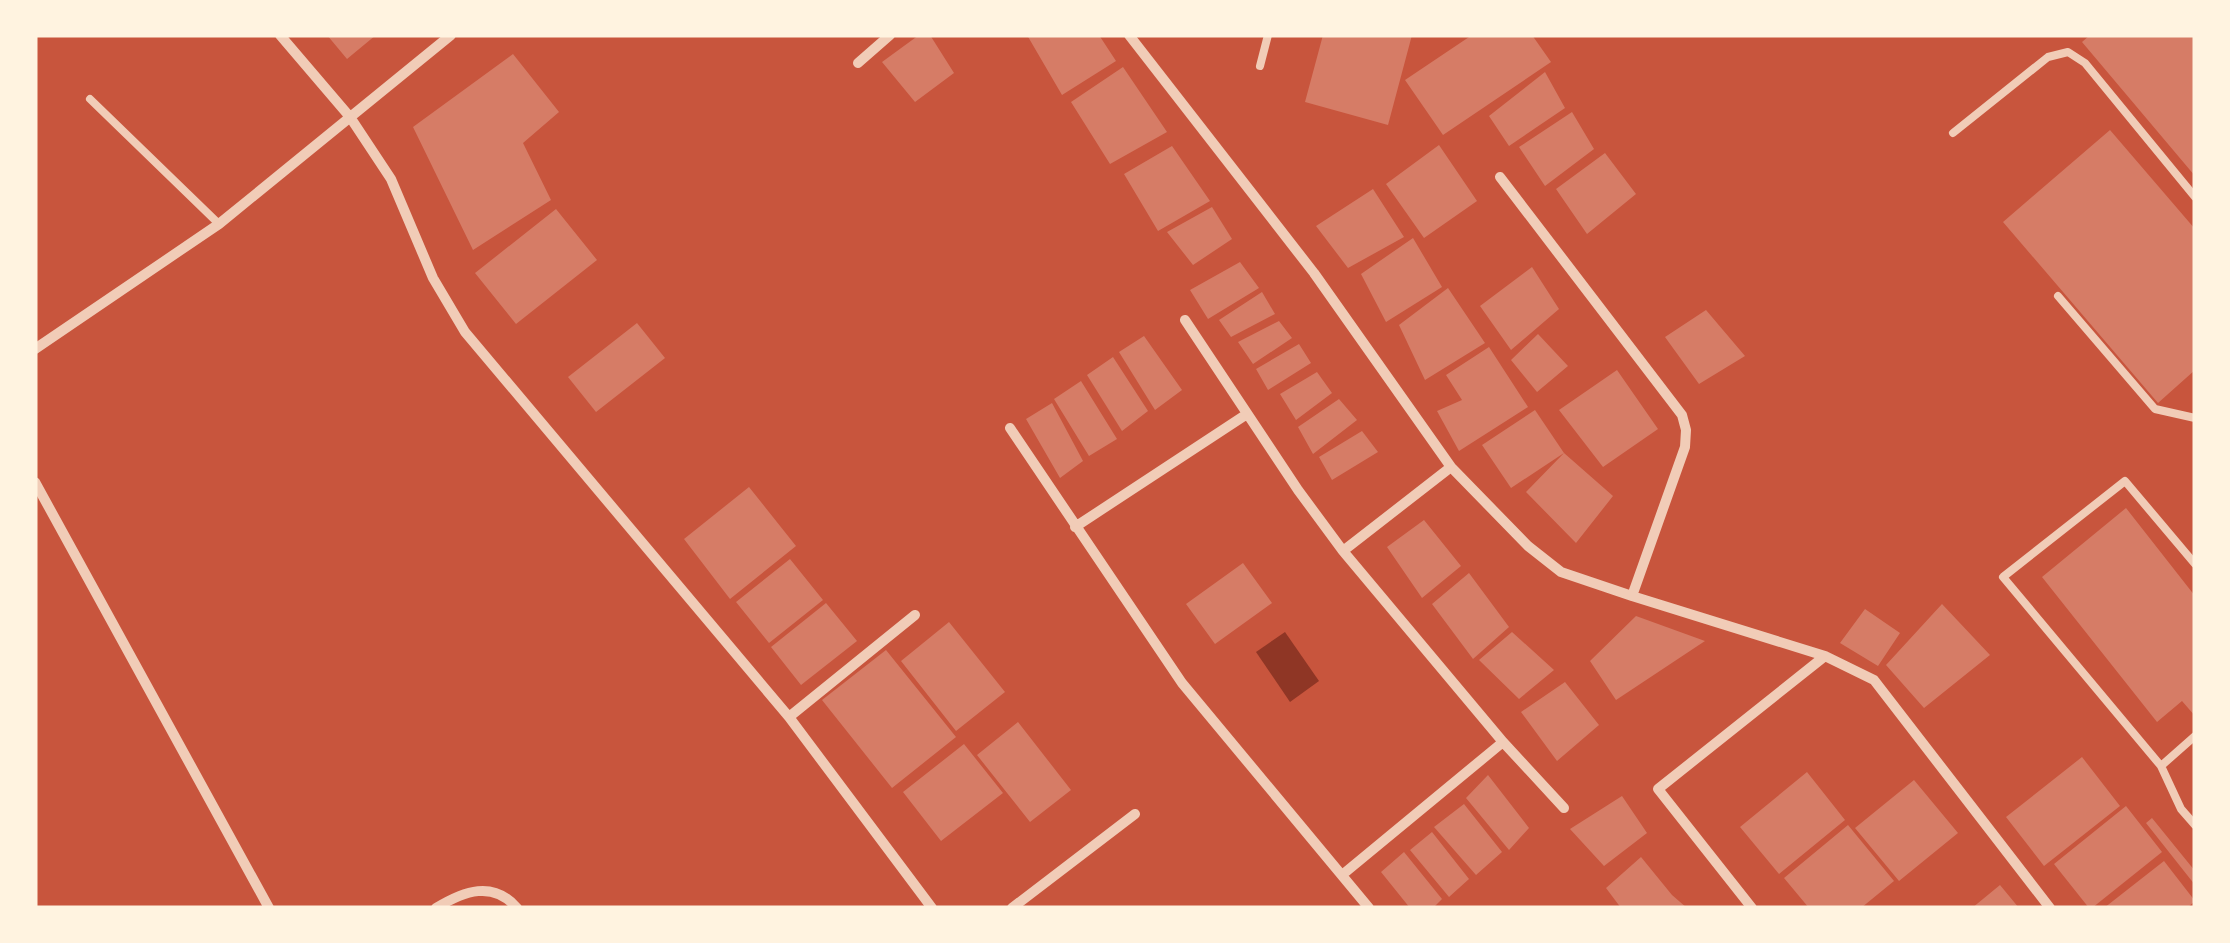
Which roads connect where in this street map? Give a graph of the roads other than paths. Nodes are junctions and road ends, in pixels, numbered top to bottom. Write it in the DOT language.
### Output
graph roads {
  1 [pos="280,35"];
  2 [pos="451,35"];
  3 [pos="890,35"];
  4 [pos="1128,35"];
  5 [pos="1268,35"];
  6 [pos="858,63"];
  7 [pos="1260,66"];
  8 [pos="90,100"];
  9 [pos="350,118"];
  10 [pos="1954,133"];
  11 [pos="1500,177"];
  12 [pos="2195,197"];
  13 [pos="219,224"];
  14 [pos="2058,296"];
  15 [pos="1185,320"];
  16 [pos="35,349"];
  17 [pos="1246,414"];
  18 [pos="2195,418"];
  19 [pos="1010,428"];
  20 [pos="1451,467"];
  21 [pos="35,482"];
  22 [pos="1076,527"];
  23 [pos="1343,550"];
  24 [pos="2195,564"];
  25 [pos="1632,596"];
  26 [pos="915,615"];
  27 [pos="1825,656"];
  28 [pos="789,717"];
  29 [pos="2195,736"];
  30 [pos="1503,742"];
  31 [pos="2161,766"];
  32 [pos="1564,808"];
  33 [pos="1135,814"];
  34 [pos="2195,825"];
  35 [pos="1342,875"];
  36 [pos="269,908"];
  37 [pos="436,908"];
  38 [pos="517,908"];
  39 [pos="932,908"];
  40 [pos="1012,908"];
  41 [pos="1369,908"];
  42 [pos="1752,908"];
  43 [pos="2050,908"];
  1 -- 9 [label="street"];
  2 -- 9 [label="street"];
  3 -- 6 [label="street"];
  4 -- 20 [label="street"];
  5 -- 7 [label="lane"];
  8 -- 13 [label="lane"];
  9 -- 13 [label="street"];
  9 -- 28 [label="street"];
  10 -- 12 [label="lane"];
  11 -- 25 [label="street"];
  13 -- 16 [label="street"];
  14 -- 18 [label="lane"];
  15 -- 17 [label="street"];
  17 -- 22 [label="street"];
  17 -- 23 [label="street"];
  19 -- 22 [label="street"];
  20 -- 23 [label="street"];
  20 -- 25 [label="street"];
  21 -- 36 [label="street"];
  22 -- 35 [label="street"];
  23 -- 30 [label="street"];
  24 -- 31 [label="lane"];
  25 -- 27 [label="street"];
  26 -- 28 [label="street"];
  27 -- 42 [label="street"];
  27 -- 43 [label="street"];
  28 -- 39 [label="street"];
  29 -- 31 [label="lane"];
  30 -- 32 [label="street"];
  30 -- 35 [label="street"];
  31 -- 34 [label="lane"];
  33 -- 40 [label="street"];
  35 -- 41 [label="street"];
  37 -- 38 [label="street"];
}
